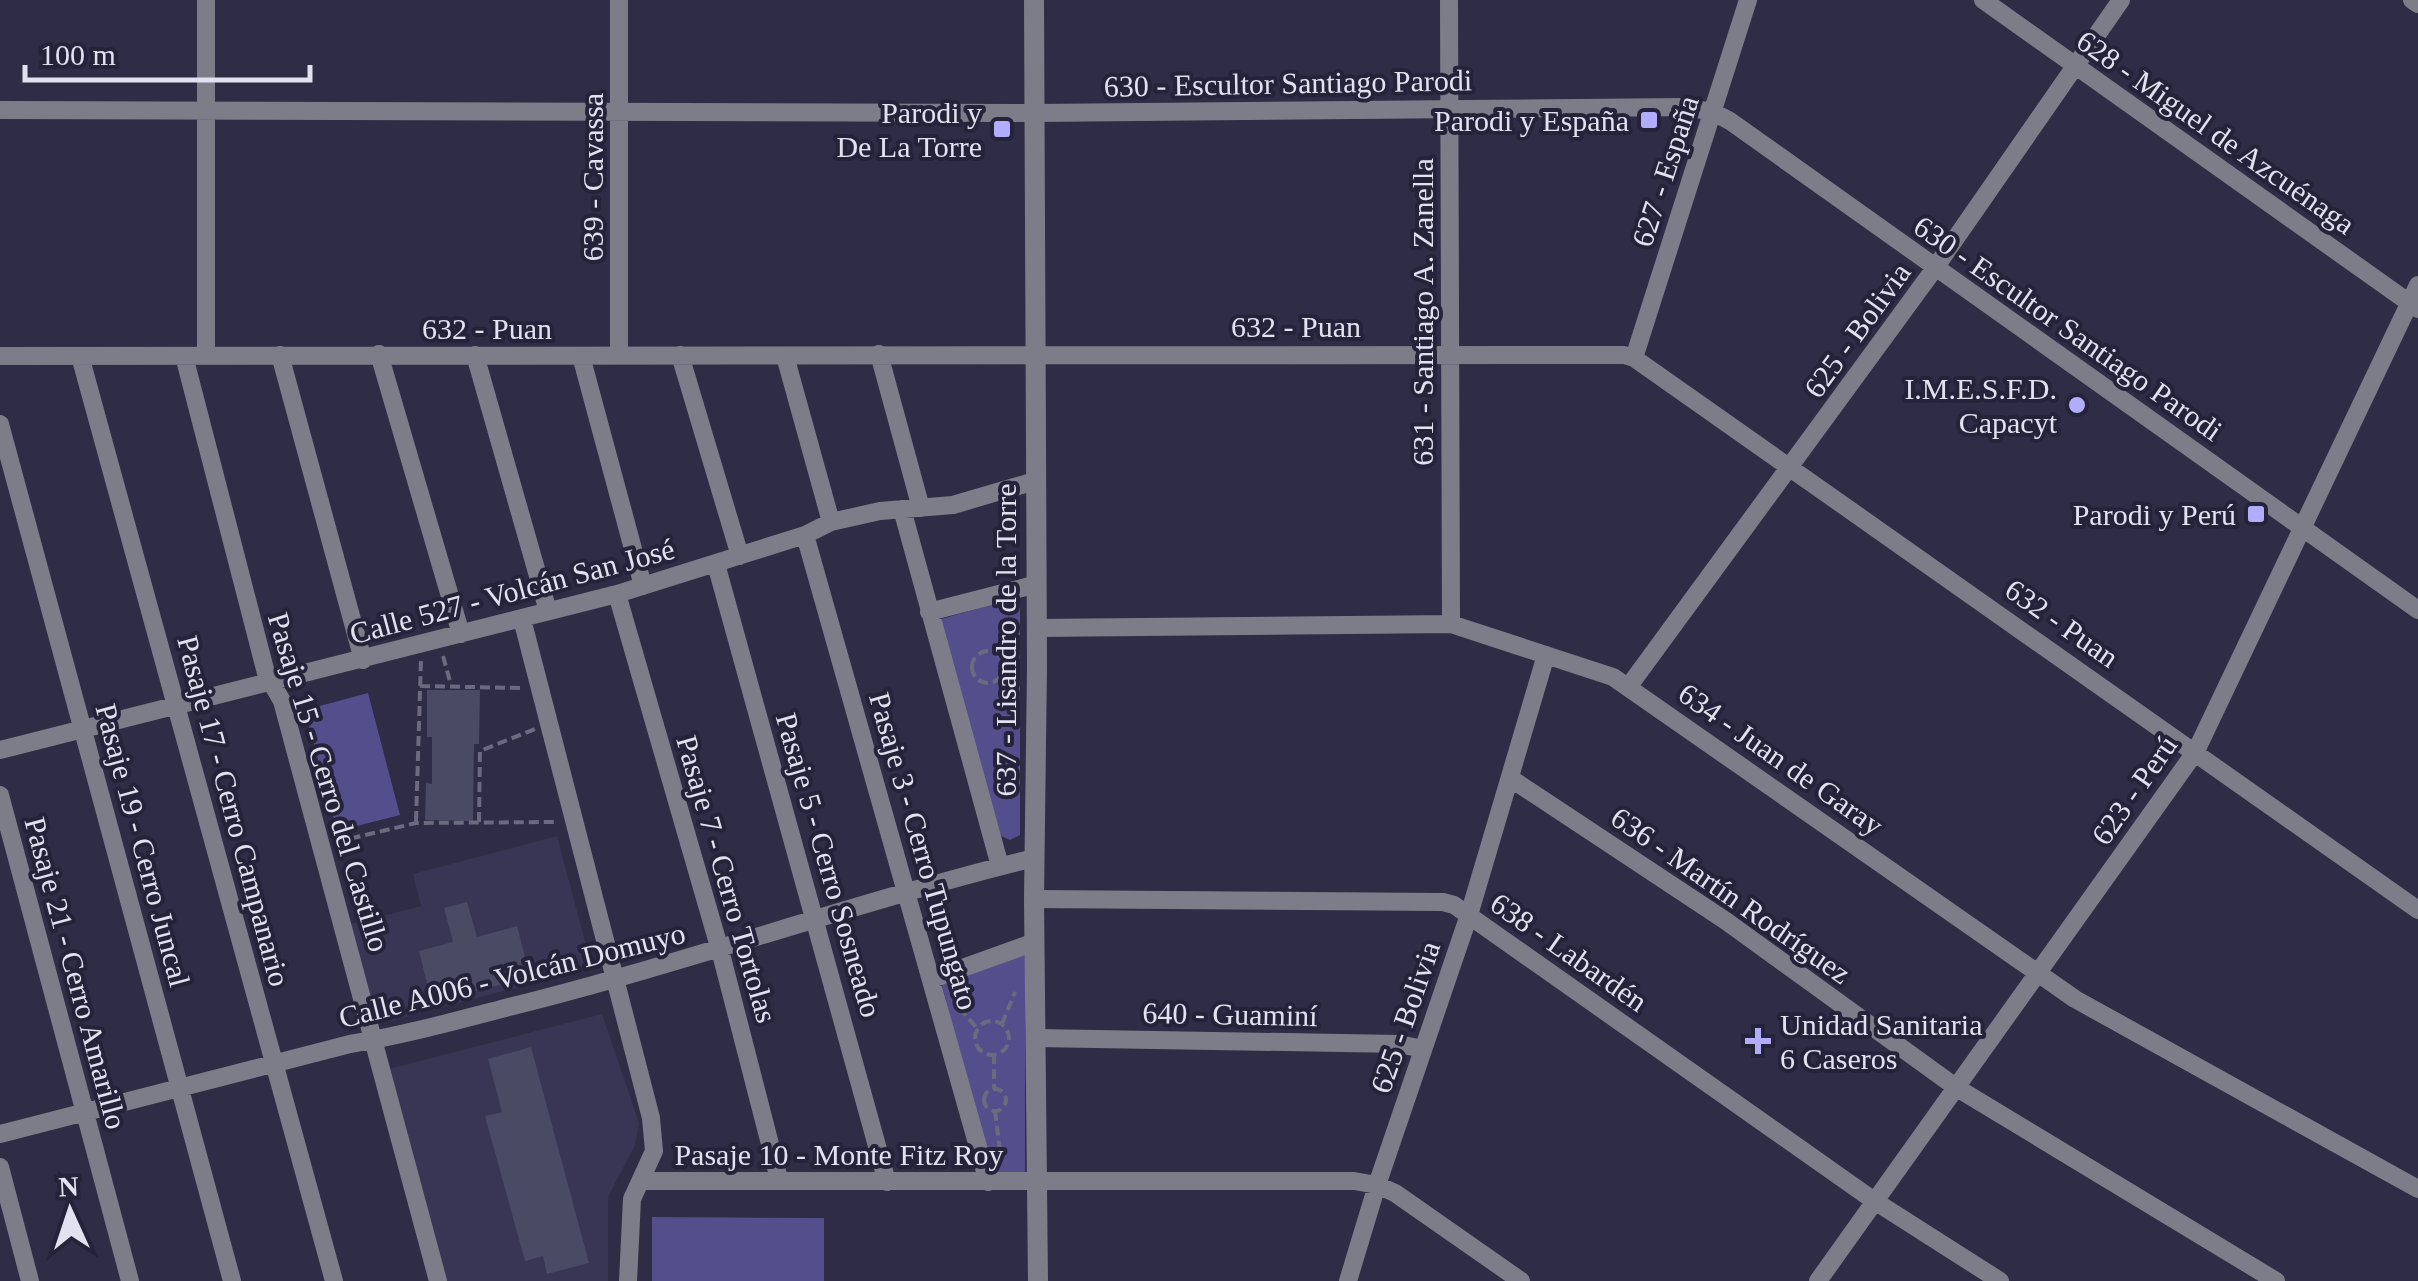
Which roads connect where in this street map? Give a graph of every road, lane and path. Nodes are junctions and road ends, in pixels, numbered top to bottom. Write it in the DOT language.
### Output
graph roads {
  1 [pos="206,0"];
  2 [pos="619,0"];
  3 [pos="1034,0"];
  4 [pos="1449,0"];
  5 [pos="1748,0"];
  6 [pos="1982,0"];
  7 [pos="2121,0"];
  8 [pos="2412,0"];
  9 [pos="2418,4"];
  10 [pos="2074,66"];
  11 [pos="1449,109"];
  12 [pos="0,110"];
  13 [pos="206,110"];
  14 [pos="1712,112"];
  15 [pos="1035,113"];
  16 [pos="620,114"];
  17 [pos="1935,268"];
  18 [pos="2418,285"];
  19 [pos="2414,306"];
  20 [pos="379,354"];
  21 [pos="879,354"];
  22 [pos="1035,354"];
  23 [pos="1449,354"];
  24 [pos="280,355"];
  25 [pos="475,355"];
  26 [pos="619,355"];
  27 [pos="680,355"];
  28 [pos="0,356"];
  29 [pos="80,356"];
  30 [pos="184,356"];
  31 [pos="206,356"];
  32 [pos="581,356"];
  33 [pos="785,356"];
  34 [pos="1634,358"];
  35 [pos="0,424"];
  36 [pos="1792,467"];
  37 [pos="1035,481"];
  38 [pos="921,508"];
  39 [pos="902,509"];
  40 [pos="831,522"];
  41 [pos="2302,527"];
  42 [pos="805,535"];
  43 [pos="740,556"];
  44 [pos="716,564"];
  45 [pos="1036,584"];
  46 [pos="643,586"];
  47 [pos="617,594"];
  48 [pos="2418,610"];
  49 [pos="548,611"];
  50 [pos="929,612"];
  51 [pos="522,619"];
  52 [pos="1451,624"];
  53 [pos="1036,628"];
  54 [pos="461,634"];
  55 [pos="1546,655"];
  56 [pos="422,658"];
  57 [pos="1002,659"];
  58 [pos="363,660"];
  59 [pos="405,662"];
  60 [pos="519,676"];
  61 [pos="271,684"];
  62 [pos="420,686"];
  63 [pos="1629,686"];
  64 [pos="452,687"];
  65 [pos="176,707"];
  66 [pos="530,716"];
  67 [pos="541,727"];
  68 [pos="84,731"];
  69 [pos="0,750"];
  70 [pos="2196,751"];
  71 [pos="1510,778"];
  72 [pos="0,795"];
  73 [pos="574,821"];
  74 [pos="479,822"];
  75 [pos="416,823"];
  76 [pos="322,846"];
  77 [pos="1034,858"];
  78 [pos="1000,866"];
  79 [pos="908,891"];
  80 [pos="1034,899"];
  81 [pos="2418,910"];
  82 [pos="1469,914"];
  83 [pos="816,919"];
  84 [pos="1035,942"];
  85 [pos="720,950"];
  86 [pos="2039,974"];
  87 [pos="932,979"];
  88 [pos="615,980"];
  89 [pos="1036,1038"];
  90 [pos="376,1040"];
  91 [pos="1423,1049"];
  92 [pos="994,1054"];
  93 [pos="275,1064"];
  94 [pos="179,1088"];
  95 [pos="1956,1088"];
  96 [pos="994,1089"];
  97 [pos="84,1111"];
  98 [pos="995,1111"];
  99 [pos="0,1134"];
  100 [pos="0,1167"];
  101 [pos="779,1179"];
  102 [pos="640,1181"];
  103 [pos="887,1182"];
  104 [pos="996,1182"];
  105 [pos="1038,1182"];
  106 [pos="1377,1185"];
  107 [pos="2418,1188"];
  108 [pos="1873,1200"];
  109 [pos="30,1281"];
  110 [pos="130,1281"];
  111 [pos="232,1281"];
  112 [pos="334,1281"];
  113 [pos="438,1281"];
  114 [pos="628,1281"];
  115 [pos="1038,1281"];
  116 [pos="1348,1281"];
  117 [pos="1521,1281"];
  118 [pos="1818,1281"];
  119 [pos="2000,1281"];
  120 [pos="2276,1281"];
  1 -- 13 [label="street"];
  2 -- 16 [label="street, 639 - Cavassa"];
  3 -- 15 [label="street, 637 - Lisandro de la Torre"];
  4 -- 11 [label="street, 631 - Santiago A. Zanella"];
  5 -- 14 [label="street, 627 - España"];
  6 -- 10 [label="street, 628 - Miguel de Azcuénaga"];
  7 -- 10 [label="street, 625 - Bolivia"];
  8 -- 9 [label="street"];
  10 -- 17 [label="street, 625 - Bolivia"];
  10 -- 19 [label="street, 628 - Miguel de Azcuénaga"];
  11 -- 14 [label="street, 630 - Escultor Santiago Parodi"];
  11 -- 15 [label="street, 630 - Escultor Santiago Parodi"];
  11 -- 23 [label="street, 631 - Santiago A. Zanella"];
  12 -- 13 [label="street, 630 - Escultor Santiago Parodi"];
  13 -- 16 [label="street, 630 - Escultor Santiago Parodi"];
  13 -- 31 [label="street"];
  14 -- 17 [label="street, 630 - Escultor Santiago Parodi"];
  14 -- 34 [label="street, 627 - España"];
  15 -- 16 [label="street, 630 - Escultor Santiago Parodi"];
  15 -- 22 [label="street, 637 - Lisandro de la Torre"];
  16 -- 26 [label="street, 639 - Cavassa"];
  17 -- 36 [label="street, 625 - Bolivia"];
  17 -- 41 [label="street, 630 - Escultor Santiago Parodi"];
  18 -- 19 [label="street, 623 - Perú"];
  19 -- 41 [label="street, 623 - Perú"];
  20 -- 24 [label="street, 632 - Puan"];
  20 -- 25 [label="street, 632 - Puan"];
  20 -- 54 [label="street"];
  21 -- 22 [label="street, 632 - Puan"];
  21 -- 33 [label="street, 632 - Puan"];
  21 -- 38 [label="street"];
  22 -- 23 [label="street, 632 - Puan"];
  22 -- 37 [label="street, 637 - Lisandro de la Torre"];
  23 -- 34 [label="street, 632 - Puan"];
  23 -- 52 [label="street, 631 - Santiago A. Zanella"];
  24 -- 31 [label="street, 632 - Puan"];
  24 -- 58 [label="street"];
  25 -- 32 [label="street, 632 - Puan"];
  25 -- 49 [label="street"];
  26 -- 27 [label="street, 632 - Puan"];
  26 -- 32 [label="street, 632 - Puan"];
  27 -- 33 [label="street, 632 - Puan"];
  27 -- 43 [label="street"];
  28 -- 29 [label="street, 632 - Puan"];
  29 -- 30 [label="street, 632 - Puan"];
  29 -- 65 [label="street, Pasaje 17 - Cerro Campanario"];
  30 -- 31 [label="street, 632 - Puan"];
  30 -- 61 [label="street, Pasaje 15 - Cerro del Castillo"];
  32 -- 46 [label="street"];
  33 -- 40 [label="street"];
  34 -- 36 [label="street, 632 - Puan"];
  35 -- 68 [label="street, Pasaje 19 - Cerro Juncal"];
  36 -- 63 [label="street, 625 - Bolivia"];
  36 -- 70 [label="street, 632 - Puan"];
  37 -- 38 [label="street, Calle 527 - Volcán San José"];
  37 -- 45 [label="street, 637 - Lisandro de la Torre"];
  38 -- 39 [label="street, Calle 527 - Volcán San José"];
  39 -- 40 [label="street, Calle 527 - Volcán San José"];
  39 -- 50 [label="street"];
  40 -- 42 [label="street, Calle 527 - Volcán San José"];
  41 -- 48 [label="street, 630 - Escultor Santiago Parodi"];
  41 -- 70 [label="street, 623 - Perú"];
  42 -- 43 [label="street, Calle 527 - Volcán San José"];
  42 -- 79 [label="street, Pasaje 3 - Cerro Tupungato"];
  43 -- 44 [label="street, Calle 527 - Volcán San José"];
  44 -- 46 [label="street, Calle 527 - Volcán San José"];
  44 -- 83 [label="street, Pasaje 5 - Cerro Sosneado"];
  45 -- 50 [label="street"];
  45 -- 53 [label="street, 637 - Lisandro de la Torre"];
  46 -- 47 [label="street, Calle 527 - Volcán San José"];
  47 -- 49 [label="street, Calle 527 - Volcán San José"];
  47 -- 85 [label="street, Pasaje 7 - Cerro Tortolas"];
  49 -- 51 [label="street, Calle 527 - Volcán San José"];
  50 -- 78 [label="street"];
  51 -- 54 [label="street, Calle 527 - Volcán San José"];
  51 -- 67 [label="street"];
  52 -- 53 [label="street, 634 - Juan de Garay"];
  52 -- 55 [label="street, 634 - Juan de Garay"];
  53 -- 77 [label="street, 637 - Lisandro de la Torre"];
  54 -- 58 [label="street, Calle 527 - Volcán San José"];
  55 -- 63 [label="street, 634 - Juan de Garay"];
  55 -- 71 [label="street, 625 - Bolivia"];
  56 -- 59 [label="path"];
  56 -- 62 [label="path"];
  56 -- 64 [label="path"];
  57 -- 57 [label="path"];
  58 -- 61 [label="street, Calle 527 - Volcán San José"];
  60 -- 64 [label="path"];
  61 -- 65 [label="street, Calle 527 - Volcán San José"];
  61 -- 76 [label="street, Pasaje 15 - Cerro del Castillo"];
  62 -- 64 [label="path"];
  62 -- 75 [label="path"];
  63 -- 86 [label="street, 634 - Juan de Garay"];
  65 -- 68 [label="street, Calle 527 - Volcán San José"];
  65 -- 93 [label="street, Pasaje 17 - Cerro Campanario"];
  66 -- 67 [label="path"];
  67 -- 73 [label="street"];
  67 -- 74 [label="path"];
  68 -- 69 [label="street, Calle 527 - Volcán San José"];
  68 -- 94 [label="street, Pasaje 19 - Cerro Juncal"];
  70 -- 81 [label="street, 632 - Puan"];
  70 -- 86 [label="street, 623 - Perú"];
  71 -- 82 [label="street, 625 - Bolivia"];
  71 -- 95 [label="street, 636 - Martín Rodríguez"];
  72 -- 97 [label="street, Pasaje 21 - Cerro Amarillo"];
  73 -- 74 [label="path"];
  73 -- 88 [label="street"];
  74 -- 75 [label="path"];
  75 -- 76 [label="path"];
  76 -- 90 [label="street, Pasaje 15 - Cerro del Castillo"];
  77 -- 78 [label="street, Calle A006 - Volcán Domuyo"];
  77 -- 80 [label="street, 637 - Lisandro de la Torre"];
  78 -- 79 [label="street, Calle A006 - Volcán Domuyo"];
  79 -- 83 [label="street, Calle A006 - Volcán Domuyo"];
  79 -- 87 [label="street, Pasaje 3 - Cerro Tupungato"];
  80 -- 82 [label="street, 638 - Labardén"];
  80 -- 84 [label="street, 637 - Lisandro de la Torre"];
  82 -- 91 [label="street, 625 - Bolivia"];
  82 -- 108 [label="street, 638 - Labardén"];
  83 -- 85 [label="street, Calle A006 - Volcán Domuyo"];
  83 -- 103 [label="street, Pasaje 5 - Cerro Sosneado"];
  84 -- 87 [label="street"];
  84 -- 89 [label="street, 637 - Lisandro de la Torre"];
  85 -- 88 [label="street, Calle A006 - Volcán Domuyo"];
  85 -- 101 [label="street, Pasaje 7 - Cerro Tortolas"];
  86 -- 95 [label="street, 623 - Perú"];
  86 -- 107 [label="street, 634 - Juan de Garay"];
  87 -- 104 [label="street, Pasaje 3 - Cerro Tupungato"];
  88 -- 90 [label="street, Calle A006 - Volcán Domuyo"];
  88 -- 102 [label="street"];
  89 -- 91 [label="street, 640 - Guaminí"];
  89 -- 105 [label="street, 637 - Lisandro de la Torre"];
  90 -- 93 [label="street, Calle A006 - Volcán Domuyo"];
  90 -- 113 [label="street, Pasaje 15 - Cerro del Castillo"];
  91 -- 106 [label="street, 625 - Bolivia"];
  92 -- 92 [label="path"];
  92 -- 96 [label="path"];
  93 -- 94 [label="street, Calle A006 - Volcán Domuyo"];
  93 -- 112 [label="street, Pasaje 17 - Cerro Campanario"];
  94 -- 97 [label="street, Calle A006 - Volcán Domuyo"];
  94 -- 111 [label="street, Pasaje 19 - Cerro Juncal"];
  95 -- 108 [label="street, 623 - Perú"];
  95 -- 120 [label="street, 636 - Martín Rodríguez"];
  96 -- 98 [label="path"];
  96 -- 98 [label="path"];
  97 -- 99 [label="street, Calle A006 - Volcán Domuyo"];
  97 -- 110 [label="street, Pasaje 21 - Cerro Amarillo"];
  98 -- 104 [label="path"];
  100 -- 109 [label="street"];
  101 -- 102 [label="street, Pasaje 10 - Monte Fitz Roy"];
  101 -- 103 [label="street, Pasaje 10 - Monte Fitz Roy"];
  102 -- 114 [label="street"];
  103 -- 104 [label="street, Pasaje 10 - Monte Fitz Roy"];
  104 -- 105 [label="street, Pasaje 10 - Monte Fitz Roy"];
  105 -- 106 [label="street, Pasaje 10 - Monte Fitz Roy"];
  105 -- 115 [label="street, 637 - Lisandro de la Torre"];
  106 -- 116 [label="street, 625 - Bolivia"];
  106 -- 117 [label="street"];
  108 -- 118 [label="street, 623 - Perú"];
  108 -- 119 [label="street, 638 - Labardén"];
}
